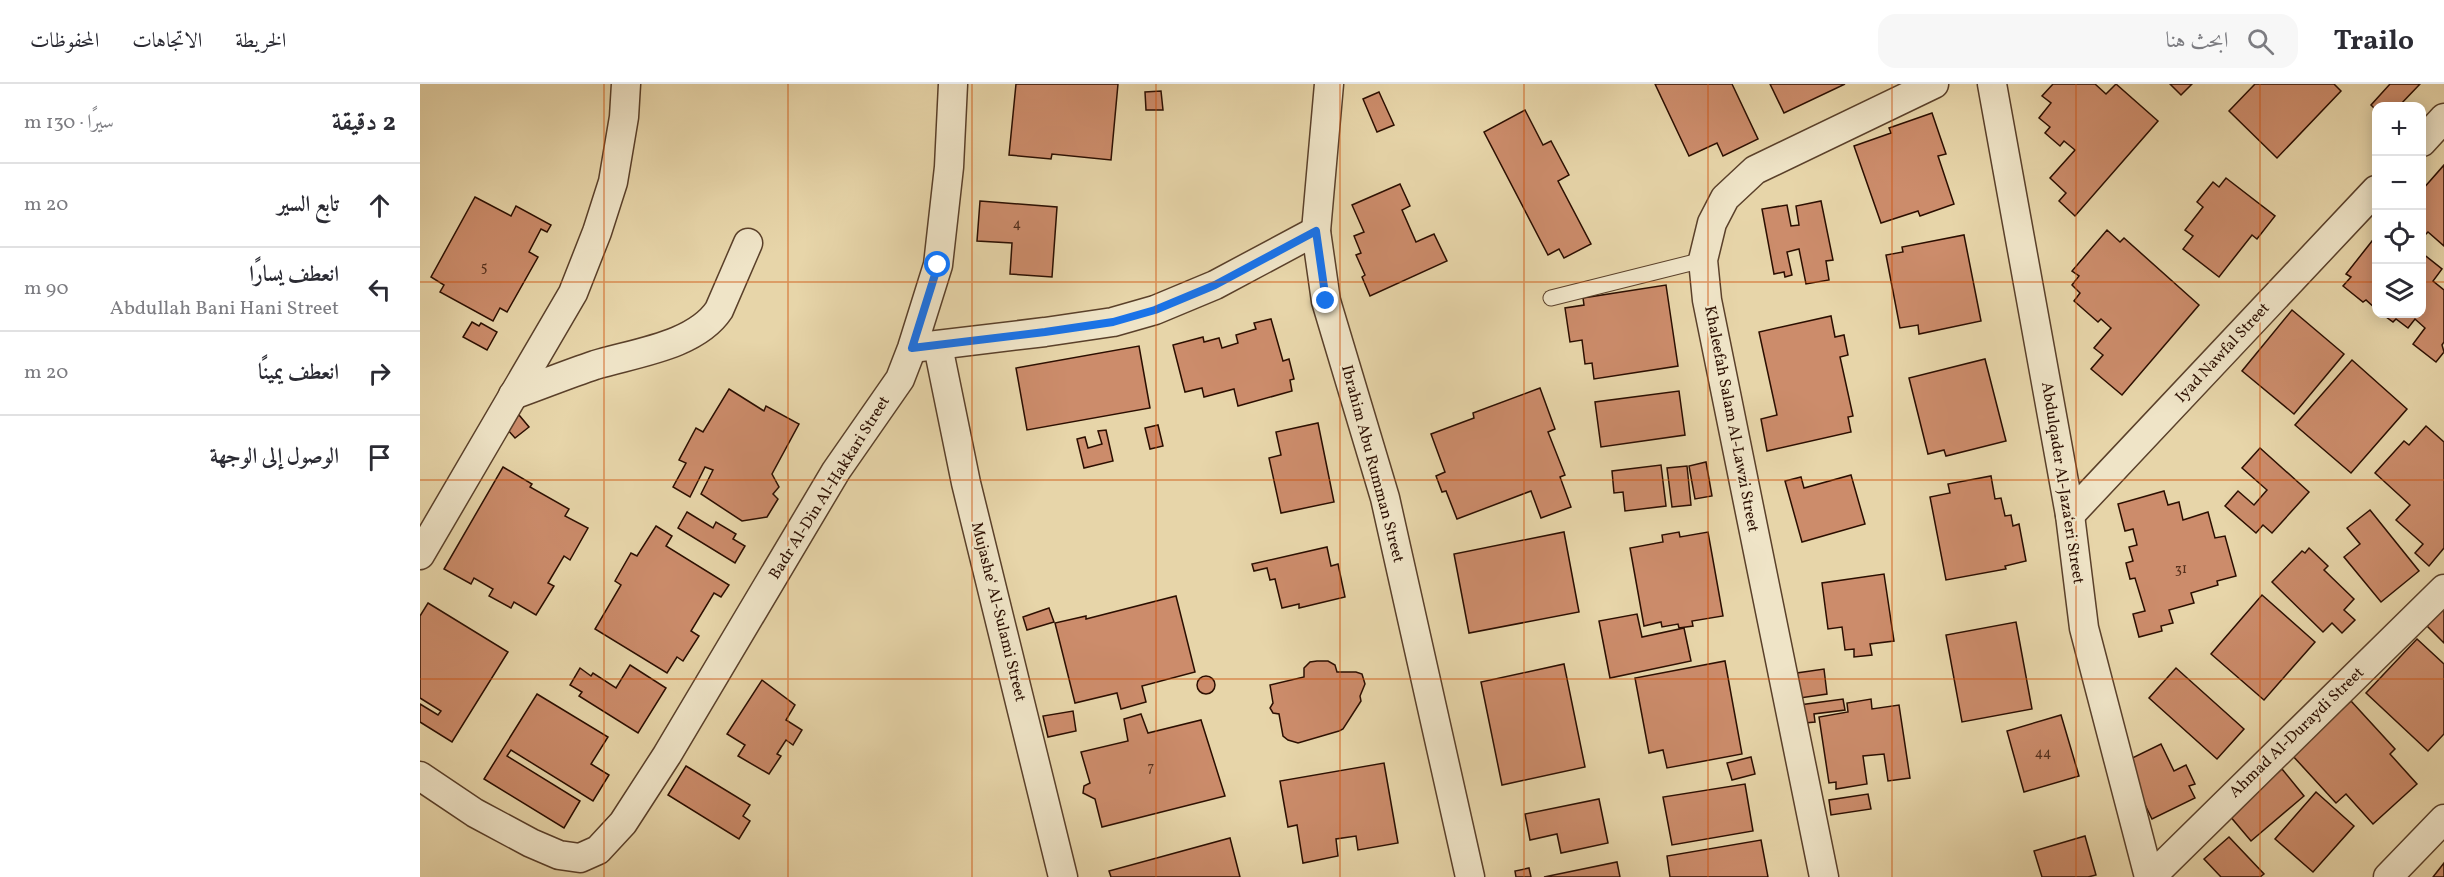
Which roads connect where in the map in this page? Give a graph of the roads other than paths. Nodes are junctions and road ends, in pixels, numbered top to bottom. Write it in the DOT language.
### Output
graph roads {
  1 [pos="626,84"];
  2 [pos="952,84"];
  3 [pos="1329,84"];
  4 [pos="1934,84"];
  5 [pos="1992,84"];
  6 [pos="2444,118"];
  7 [pos="2426,137"];
  8 [pos="2372,194"];
  9 [pos="1316,231"];
  10 [pos="748,243"];
  11 [pos="1703,260"];
  12 [pos="1551,298"];
  13 [pos="925,347"];
  14 [pos="513,395"];
  15 [pos="2070,515"];
  16 [pos="420,555"];
  17 [pos="2444,589"];
  18 [pos="420,776"];
  19 [pos="2444,819"];
  20 [pos="1063,877"];
  21 [pos="1470,877"];
  22 [pos="1824,877"];
  23 [pos="2150,877"];
  24 [pos="2388,877"];
  1 -- 14 [label="street"];
  2 -- 13 [label="street, Badr Al-Din Al-Hakkari Street"];
  3 -- 9 [label="street, Ibrahim Abu Rumman Street"];
  4 -- 11 [label="street, Khaleefah Salam Al-Lawzi Street"];
  5 -- 15 [label="street, Abdulqader Al-Jaza‘eri Street"];
  6 -- 7 [label="street"];
  8 -- 15 [label="street, Iyad Nawfal Street"];
  9 -- 13 [label="street"];
  9 -- 21 [label="street, Ibrahim Abu Rumman Street"];
  10 -- 14 [label="street"];
  11 -- 12 [label="lane"];
  11 -- 22 [label="street, Khaleefah Salam Al-Lawzi Street"];
  13 -- 18 [label="street, Badr Al-Din Al-Hakkari Street"];
  13 -- 20 [label="street, Mujashe‘ Al-Sulami Street"];
  14 -- 16 [label="street"];
  15 -- 23 [label="street, Abdulqader Al-Jaza‘eri Street"];
  17 -- 23 [label="street, Ahmad Al-Duraydi Street"];
  19 -- 24 [label="street"];
}
